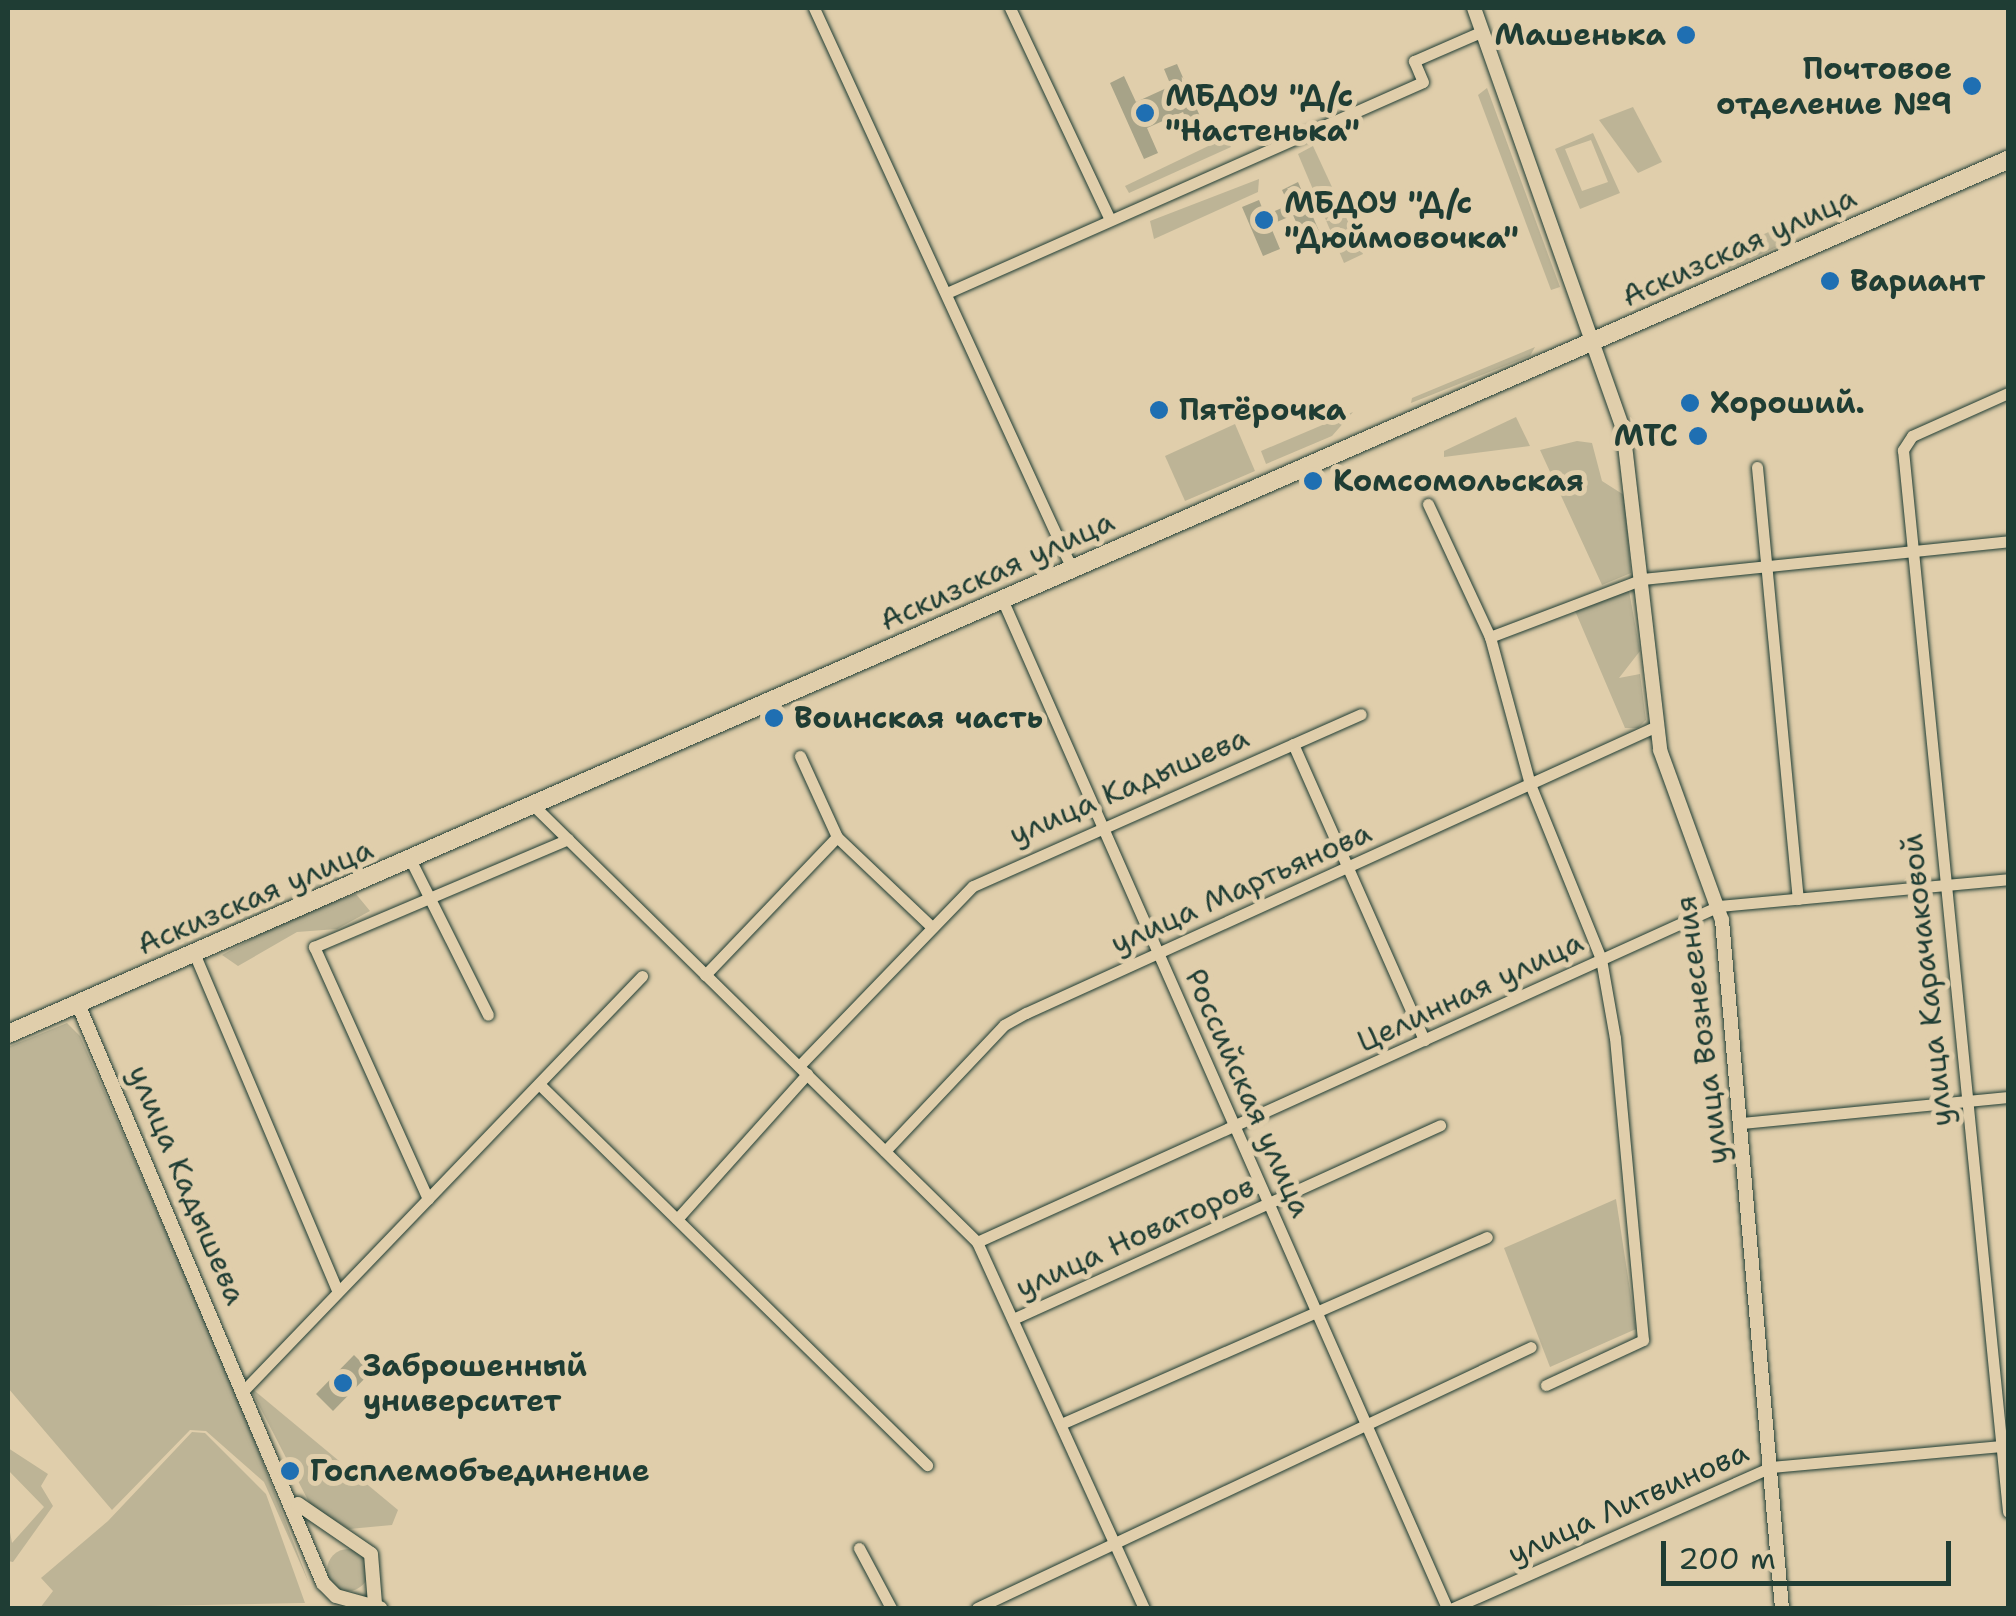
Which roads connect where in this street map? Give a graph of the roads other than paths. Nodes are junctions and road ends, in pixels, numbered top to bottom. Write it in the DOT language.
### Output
graph roads {
  1 [pos="814,8"];
  2 [pos="1010,8"];
  3 [pos="1474,8"];
  4 [pos="1483,32"];
  5 [pos="2008,160"];
  6 [pos="1110,220"];
  7 [pos="949,292"];
  8 [pos="1597,339"];
  9 [pos="2008,393"];
  10 [pos="1757,468"];
  11 [pos="1428,504"];
  12 [pos="2008,541"];
  13 [pos="1910,550"];
  14 [pos="1766,563"];
  15 [pos="1072,569"];
  16 [pos="1643,578"];
  17 [pos="1002,599"];
  18 [pos="1490,637"];
  19 [pos="1361,714"];
  20 [pos="1658,726"];
  21 [pos="1293,744"];
  22 [pos="800,756"];
  23 [pos="1530,784"];
  24 [pos="534,806"];
  25 [pos="1102,830"];
  26 [pos="838,837"];
  27 [pos="568,839"];
  28 [pos="410,860"];
  29 [pos="1347,867"];
  30 [pos="2008,879"];
  31 [pos="1942,885"];
  32 [pos="428,893"];
  33 [pos="1798,899"];
  34 [pos="1719,906"];
  35 [pos="932,927"];
  36 [pos="1158,952"];
  37 [pos="194,954"];
  38 [pos="1601,960"];
  39 [pos="705,974"];
  40 [pos="642,976"];
  41 [pos="78,1004"];
  42 [pos="488,1015"];
  43 [pos="8,1034"];
  44 [pos="1424,1040"];
  45 [pos="803,1070"];
  46 [pos="539,1084"];
  47 [pos="2008,1097"];
  48 [pos="1964,1102"];
  49 [pos="1742,1123"];
  50 [pos="1440,1125"];
  51 [pos="1236,1126"];
  52 [pos="885,1152"];
  53 [pos="428,1199"];
  54 [pos="1271,1204"];
  55 [pos="676,1219"];
  56 [pos="1487,1237"];
  57 [pos="977,1242"];
  58 [pos="338,1292"];
  59 [pos="1319,1312"];
  60 [pos="1013,1319"];
  61 [pos="1531,1348"];
  62 [pos="1546,1385"];
  63 [pos="245,1388"];
  64 [pos="1367,1420"];
  65 [pos="1061,1424"];
  66 [pos="2005,1446"];
  67 [pos="927,1465"];
  68 [pos="1771,1467"];
  69 [pos="293,1500"];
  70 [pos="2008,1512"];
  71 [pos="1112,1540"];
  72 [pos="350,1542"];
  73 [pos="858,1548"];
  74 [pos="320,1569"];
  75 [pos="375,1578"];
  76 [pos="350,1598"];
  77 [pos="378,1606"];
  78 [pos="892,1608"];
  79 [pos="977,1608"];
  80 [pos="1144,1608"];
  81 [pos="1450,1608"];
  82 [pos="1782,1608"];
  1 -- 7 [label="street"];
  2 -- 6 [label="street"];
  3 -- 4 [label="street, улица Вознесения"];
  4 -- 6 [label="street"];
  4 -- 8 [label="street, улица Вознесения"];
  5 -- 8 [label="main road, Аскизская улица"];
  6 -- 7 [label="street"];
  7 -- 15 [label="street"];
  8 -- 15 [label="main road, Аскизская улица"];
  8 -- 16 [label="street, улица Вознесения"];
  9 -- 13 [label="street, улица Карачаковой"];
  10 -- 14 [label="street"];
  11 -- 18 [label="street"];
  12 -- 13 [label="street"];
  13 -- 14 [label="street"];
  13 -- 31 [label="street, улица Карачаковой"];
  14 -- 16 [label="street"];
  14 -- 33 [label="street"];
  15 -- 17 [label="main road, Аскизская улица"];
  16 -- 18 [label="street"];
  16 -- 20 [label="street, улица Вознесения"];
  17 -- 24 [label="main road, Аскизская улица"];
  17 -- 25 [label="street, Российская улица"];
  18 -- 23 [label="street"];
  19 -- 21 [label="street, улица Кадышева"];
  20 -- 23 [label="street, улица Мартьянова"];
  20 -- 34 [label="street, улица Вознесения"];
  21 -- 25 [label="street, улица Кадышева"];
  21 -- 29 [label="street"];
  22 -- 26 [label="street"];
  23 -- 29 [label="street, улица Мартьянова"];
  23 -- 38 [label="street"];
  24 -- 27 [label="street, улица Новаторов"];
  24 -- 28 [label="main road, Аскизская улица"];
  25 -- 35 [label="street, улица Кадышева"];
  25 -- 36 [label="street, Российская улица"];
  26 -- 35 [label="street"];
  26 -- 39 [label="street"];
  27 -- 32 [label="street"];
  27 -- 39 [label="street, улица Новаторов"];
  28 -- 32 [label="street"];
  28 -- 37 [label="main road, Аскизская улица"];
  29 -- 36 [label="street, улица Мартьянова"];
  29 -- 44 [label="street"];
  30 -- 31 [label="street, Целинная улица"];
  31 -- 33 [label="street, Целинная улица"];
  31 -- 48 [label="street, улица Карачаковой"];
  32 -- 42 [label="street"];
  32 -- 53 [label="street"];
  33 -- 34 [label="street, Целинная улица"];
  34 -- 38 [label="street, Целинная улица"];
  34 -- 49 [label="street, улица Вознесения"];
  35 -- 45 [label="street, улица Кадышева"];
  36 -- 51 [label="street, Российская улица"];
  36 -- 52 [label="street, улица Мартьянова"];
  37 -- 41 [label="main road, Аскизская улица"];
  37 -- 58 [label="street"];
  38 -- 44 [label="street, Целинная улица"];
  38 -- 62 [label="street"];
  39 -- 45 [label="street, улица Новаторов"];
  40 -- 46 [label="street"];
  41 -- 43 [label="main road, Аскизская улица"];
  41 -- 63 [label="street, улица Кадышева"];
  44 -- 51 [label="street, Целинная улица"];
  45 -- 52 [label="street, улица Новаторов"];
  45 -- 55 [label="street"];
  46 -- 53 [label="street"];
  46 -- 55 [label="street"];
  47 -- 48 [label="street"];
  48 -- 49 [label="street"];
  48 -- 66 [label="street, улица Карачаковой"];
  49 -- 68 [label="street, улица Вознесения"];
  50 -- 54 [label="street, улица Новаторов"];
  51 -- 54 [label="street, Российская улица"];
  51 -- 57 [label="street, Целинная улица"];
  52 -- 57 [label="street, улица Новаторов"];
  53 -- 58 [label="street"];
  54 -- 59 [label="street, Российская улица"];
  54 -- 60 [label="street, улица Новаторов"];
  55 -- 67 [label="street"];
  56 -- 59 [label="street"];
  57 -- 60 [label="street, улица Новаторов"];
  58 -- 63 [label="street"];
  59 -- 64 [label="street, Российская улица"];
  59 -- 65 [label="street"];
  60 -- 65 [label="street, улица Новаторов"];
  61 -- 64 [label="street"];
  63 -- 69 [label="street, улица Кадышева"];
  64 -- 71 [label="street"];
  64 -- 81 [label="street, Российская улица"];
  65 -- 71 [label="street, улица Новаторов"];
  66 -- 68 [label="street, улица Литвинова"];
  66 -- 70 [label="street, улица Карачаковой"];
  68 -- 81 [label="street, улица Литвинова"];
  68 -- 82 [label="street, улица Вознесения"];
  69 -- 72 [label="street"];
  69 -- 74 [label="street, улица Кадышева"];
  71 -- 79 [label="street"];
  71 -- 80 [label="street, улица Новаторов"];
  72 -- 74 [label="street"];
  72 -- 75 [label="street"];
  73 -- 78 [label="street"];
  74 -- 76 [label="street"];
  75 -- 76 [label="street"];
  75 -- 77 [label="street"];
  76 -- 77 [label="street"];
}
